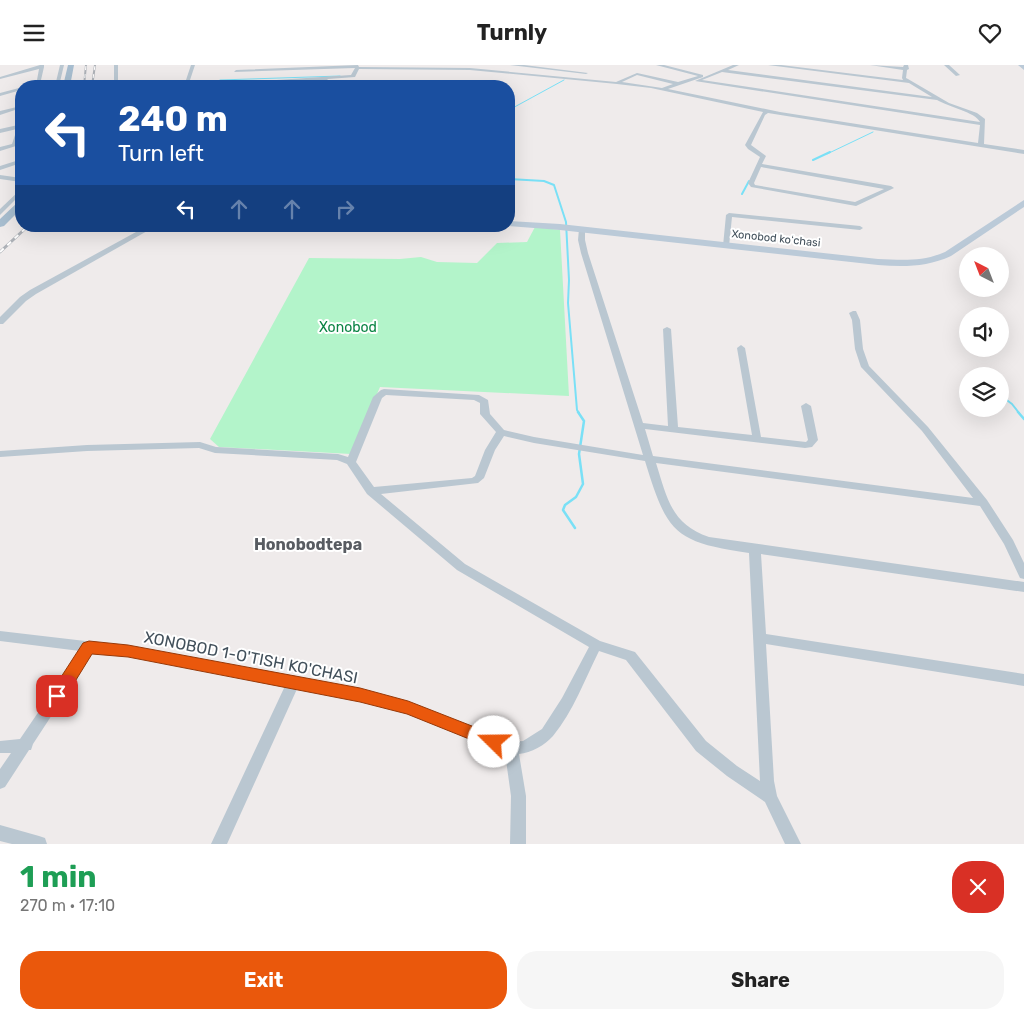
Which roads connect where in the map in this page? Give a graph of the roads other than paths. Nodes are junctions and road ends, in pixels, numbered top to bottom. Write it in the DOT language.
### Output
graph roads {
  1 [pos="62,65"];
  2 [pos="71,65"];
  3 [pos="79,65"];
  4 [pos="116,65"];
  5 [pos="193,65"];
  6 [pos="512,65"];
  7 [pos="658,65"];
  8 [pos="730,65"];
  9 [pos="737,65"];
  10 [pos="770,65"];
  11 [pos="872,65"];
  12 [pos="881,65"];
  13 [pos="946,65"];
  14 [pos="1021,65"];
  15 [pos="42,66"];
  16 [pos="356,66"];
  17 [pos="447,67"];
  18 [pos="906,67"];
  19 [pos="236,68"];
  20 [pos="721,68"];
  21 [pos="1024,68"];
  22 [pos="587,73"];
  23 [pos="702,75"];
  24 [pos="958,75"];
  25 [pos="0,78"];
  26 [pos="76,79"];
  27 [pos="326,79"];
  28 [pos="38,80"];
  29 [pos="58,80"];
  30 [pos="67,80"];
  31 [pos="116,80"];
  32 [pos="188,80"];
  33 [pos="310,80"];
  34 [pos="690,80"];
  35 [pos="697,81"];
  36 [pos="912,82"];
  37 [pos="617,83"];
  38 [pos="678,84"];
  39 [pos="662,90"];
  40 [pos="15,91"];
  41 [pos="0,95"];
  42 [pos="939,99"];
  43 [pos="15,109"];
  44 [pos="767,111"];
  45 [pos="0,113"];
  46 [pos="983,124"];
  47 [pos="15,127"];
  48 [pos="0,131"];
  49 [pos="15,142"];
  50 [pos="981,146"];
  51 [pos="0,149"];
  52 [pos="1024,153"];
  53 [pos="15,163"];
  54 [pos="759,165"];
  55 [pos="0,168"];
  56 [pos="0,177"];
  57 [pos="15,179"];
  58 [pos="15,197"];
  59 [pos="1024,203"];
  60 [pos="15,210"];
  61 [pos="0,213"];
  62 [pos="15,222"];
  63 [pos="0,224"];
  64 [pos="515,224"];
  65 [pos="860,228"];
  66 [pos="582,229"];
  67 [pos="141,232"];
  68 [pos="0,236"];
  69 [pos="726,246"];
  70 [pos="853,313"];
  71 [pos="0,322"];
  72 [pos="668,329"];
  73 [pos="741,348"];
  74 [pos="806,406"];
  75 [pos="639,425"];
  76 [pos="674,429"];
  77 [pos="502,432"];
  78 [pos="757,439"];
  79 [pos="0,454"];
  80 [pos="650,459"];
  81 [pos="351,462"];
  82 [pos="371,491"];
  83 [pos="983,503"];
  84 [pos="755,549"];
  85 [pos="1024,575"];
  86 [pos="1024,587"];
  87 [pos="0,636"];
  88 [pos="760,638"];
  89 [pos="596,645"];
  90 [pos="89,647"];
  91 [pos="1024,680"];
  92 [pos="294,681"];
  93 [pos="26,745"];
  94 [pos="0,747"];
  95 [pos="512,749"];
  96 [pos="0,782"];
  97 [pos="770,797"];
  98 [pos="0,833"];
  99 [pos="39,844"];
  100 [pos="219,844"];
  101 [pos="518,844"];
  102 [pos="793,844"];
  1 -- 29 [label="street"];
  2 -- 30 [label="main road"];
  3 -- 26 [label="main road"];
  4 -- 31 [label="street"];
  5 -- 32 [label="street"];
  6 -- 22 [label="street"];
  7 -- 23 [label="street"];
  8 -- 20 [label="street"];
  9 -- 20 [label="street"];
  10 -- 36 [label="street"];
  11 -- 12 [label="street"];
  12 -- 18 [label="street"];
  13 -- 24 [label="street"];
  14 -- 21 [label="main road"];
  15 -- 25 [label="street"];
  15 -- 28 [label="street"];
  16 -- 17 [label="street"];
  16 -- 19 [label="street"];
  16 -- 27 [label="street"];
  17 -- 37 [label="street"];
  18 -- 36 [label="street"];
  20 -- 23 [label="street"];
  20 -- 35 [label="street"];
  20 -- 42 [label="street"];
  23 -- 34 [label="street"];
  27 -- 33 [label="street"];
  34 -- 35 [label="street"];
  34 -- 38 [label="street"];
  35 -- 46 [label="street"];
  36 -- 42 [label="street"];
  37 -- 38 [label="street"];
  37 -- 39 [label="street"];
  38 -- 39 [label="street"];
  39 -- 44 [label="street"];
  40 -- 41 [label="street"];
  42 -- 46 [label="street"];
  43 -- 45 [label="street"];
  44 -- 50 [label="street"];
  44 -- 54 [label="street"];
  46 -- 50 [label="street"];
  47 -- 48 [label="street"];
  49 -- 51 [label="street"];
  50 -- 52 [label="street"];
  53 -- 55 [label="street"];
  54 -- 54 [label="street"];
  56 -- 57 [label="street"];
  58 -- 61 [label="street"];
  59 -- 69 [label="main road, Xonobod koʻchasi"];
  60 -- 63 [label="main road"];
  62 -- 68 [label="main road"];
  64 -- 66 [label="main road, Xonobod koʻchasi"];
  65 -- 69 [label="street"];
  66 -- 69 [label="main road, Xonobod koʻchasi"];
  66 -- 75 [label="street"];
  67 -- 71 [label="street"];
  70 -- 83 [label="street"];
  72 -- 76 [label="street"];
  73 -- 78 [label="street"];
  74 -- 78 [label="street"];
  75 -- 76 [label="street"];
  75 -- 80 [label="street"];
  76 -- 78 [label="street"];
  77 -- 80 [label="street"];
  77 -- 81 [label="street"];
  77 -- 82 [label="street"];
  79 -- 81 [label="street"];
  80 -- 83 [label="street"];
  80 -- 84 [label="street"];
  81 -- 82 [label="street"];
  82 -- 89 [label="street"];
  83 -- 85 [label="street"];
  84 -- 86 [label="street"];
  84 -- 88 [label="street"];
  87 -- 90 [label="street, XONOBOD 1-O'TISH KO'CHASI"];
  88 -- 91 [label="street"];
  88 -- 97 [label="street"];
  89 -- 95 [label="street"];
  89 -- 97 [label="street"];
  90 -- 92 [label="street, XONOBOD 1-O'TISH KO'CHASI"];
  90 -- 93 [label="street"];
  92 -- 95 [label="street, XONOBOD 1-O'TISH KO'CHASI"];
  92 -- 100 [label="street"];
  93 -- 94 [label="street"];
  93 -- 96 [label="street"];
  95 -- 101 [label="street"];
  97 -- 102 [label="street"];
  98 -- 99 [label="street"];
}
